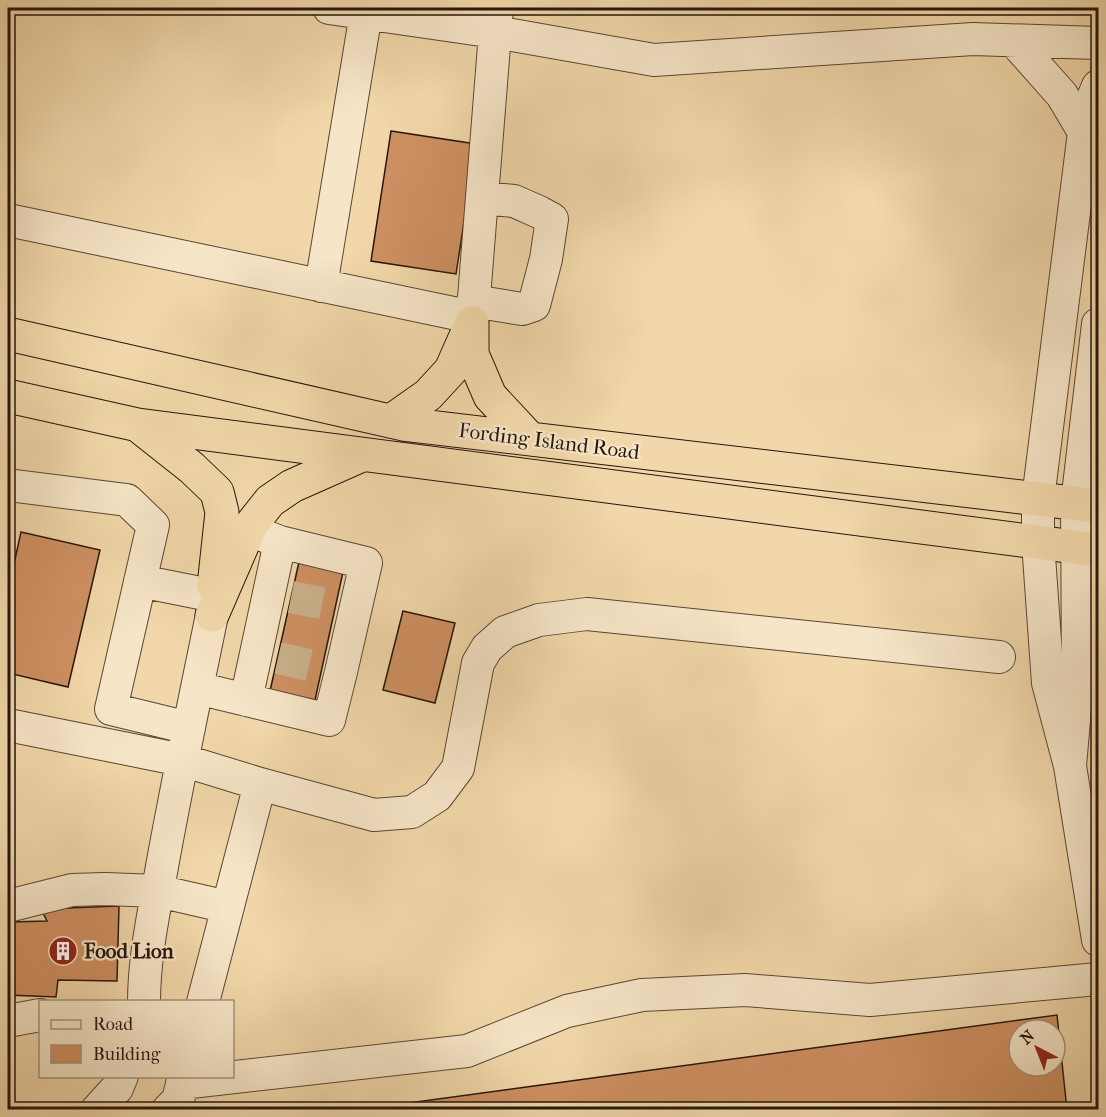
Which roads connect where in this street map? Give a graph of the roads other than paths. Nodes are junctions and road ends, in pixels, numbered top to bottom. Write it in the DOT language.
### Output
graph roads {
  1 [pos="329,8"];
  2 [pos="366,13"];
  3 [pos="496,20"];
  4 [pos="1014,41"];
  5 [pos="1098,43"];
  6 [pos="1098,86"];
  7 [pos="1084,132"];
  8 [pos="482,198"];
  9 [pos="8,220"];
  10 [pos="321,286"];
  11 [pos="472,314"];
  12 [pos="1098,324"];
  13 [pos="8,334"];
  14 [pos="8,396"];
  15 [pos="391,421"];
  16 [pos="138,425"];
  17 [pos="530,439"];
  18 [pos="362,455"];
  19 [pos="8,486"];
  20 [pos="1038,499"];
  21 [pos="1088,504"];
  22 [pos="249,530"];
  23 [pos="280,542"];
  24 [pos="1038,542"];
  25 [pos="1088,548"];
  26 [pos="140,581"];
  27 [pos="215,602"];
  28 [pos="999,657"];
  29 [pos="1088,674"];
  30 [pos="197,688"];
  31 [pos="246,700"];
  32 [pos="8,725"];
  33 [pos="189,728"];
  34 [pos="182,760"];
  35 [pos="1070,766"];
  36 [pos="260,784"];
  37 [pos="158,891"];
  38 [pos="8,906"];
  39 [pos="228,907"];
  40 [pos="1098,940"];
  41 [pos="1098,979"];
  42 [pos="139,1000"];
  43 [pos="204,1000"];
  44 [pos="39,1016"];
  45 [pos="8,1021"];
  46 [pos="122,1078"];
  47 [pos="178,1090"];
  48 [pos="97,1110"];
  1 -- 2 [label="street"];
  2 -- 3 [label="street"];
  2 -- 10 [label="street"];
  3 -- 4 [label="street"];
  3 -- 8 [label="street"];
  4 -- 5 [label="street"];
  4 -- 7 [label="street"];
  6 -- 7 [label="street"];
  7 -- 20 [label="street"];
  8 -- 11 [label="street"];
  8 -- 11 [label="street"];
  9 -- 10 [label="street"];
  10 -- 11 [label="street"];
  11 -- 15 [label="highway"];
  11 -- 17 [label="highway"];
  12 -- 21 [label="street"];
  13 -- 15 [label="highway, Fording Island Road"];
  14 -- 16 [label="highway, Fording Island Road"];
  15 -- 17 [label="highway, Fording Island Road"];
  16 -- 18 [label="highway, Fording Island Road"];
  16 -- 27 [label="highway"];
  17 -- 20 [label="highway, Fording Island Road"];
  18 -- 22 [label="highway"];
  18 -- 24 [label="highway, Fording Island Road"];
  19 -- 26 [label="street"];
  20 -- 21 [label="highway, Fording Island Road"];
  20 -- 24 [label="street"];
  21 -- 25 [label="street"];
  22 -- 23 [label="street"];
  22 -- 27 [label="highway"];
  23 -- 31 [label="street"];
  23 -- 31 [label="street"];
  24 -- 25 [label="highway, Fording Island Road"];
  24 -- 35 [label="street"];
  25 -- 29 [label="street"];
  26 -- 27 [label="street"];
  26 -- 33 [label="street"];
  27 -- 30 [label="street"];
  28 -- 36 [label="street"];
  29 -- 35 [label="street"];
  30 -- 31 [label="street"];
  30 -- 33 [label="street"];
  32 -- 34 [label="street"];
  33 -- 34 [label="street"];
  34 -- 36 [label="street"];
  34 -- 37 [label="street"];
  35 -- 40 [label="street"];
  36 -- 39 [label="street"];
  37 -- 38 [label="street"];
  37 -- 39 [label="street"];
  37 -- 42 [label="street"];
  39 -- 43 [label="street"];
  41 -- 47 [label="street"];
  44 -- 45 [label="street"];
  46 -- 48 [label="street"];
}
